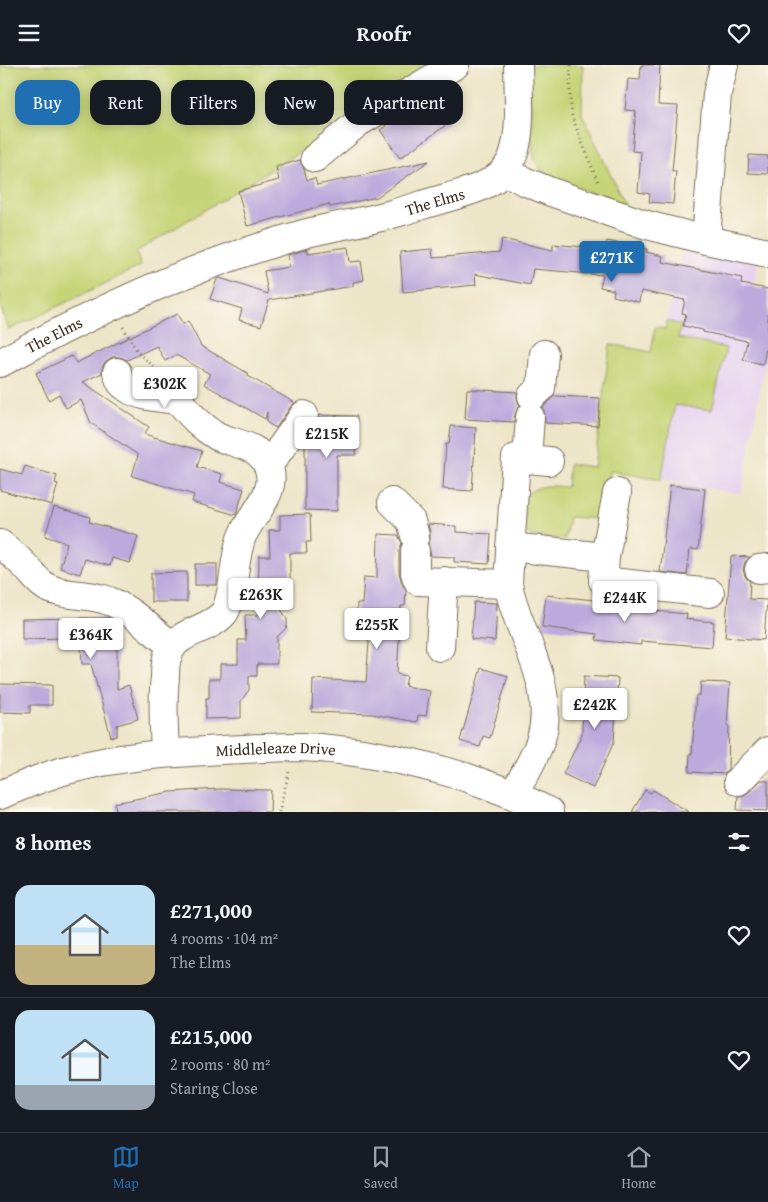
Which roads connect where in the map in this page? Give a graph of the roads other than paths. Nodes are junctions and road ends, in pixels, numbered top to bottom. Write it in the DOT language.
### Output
graph roads {
  1 [pos="455,65"];
  2 [pos="518,65"];
  3 [pos="724,65"];
  4 [pos="315,158"];
  5 [pos="505,171"];
  6 [pos="706,240"];
  7 [pos="768,253"];
  8 [pos="544,354"];
  9 [pos="0,363"];
  10 [pos="117,372"];
  11 [pos="304,415"];
  12 [pos="268,466"];
  13 [pos="617,493"];
  14 [pos="392,502"];
  15 [pos="1,545"];
  16 [pos="510,547"];
  17 [pos="604,569"];
  18 [pos="431,581"];
  19 [pos="508,584"];
  20 [pos="710,593"];
  21 [pos="172,646"];
  22 [pos="440,647"];
  23 [pos="768,751"];
  24 [pos="165,753"];
  25 [pos="738,781"];
  26 [pos="514,794"];
  27 [pos="7,800"];
  28 [pos="549,812"];
  1 -- 4 [label="street"];
  2 -- 5 [label="street"];
  3 -- 6 [label="street"];
  5 -- 6 [label="street"];
  5 -- 9 [label="street, The Elms"];
  6 -- 7 [label="street"];
  8 -- 16 [label="street"];
  10 -- 12 [label="street"];
  11 -- 12 [label="street"];
  12 -- 21 [label="street"];
  13 -- 17 [label="street"];
  14 -- 18 [label="street"];
  15 -- 21 [label="street"];
  16 -- 17 [label="street"];
  16 -- 19 [label="street"];
  17 -- 20 [label="street"];
  18 -- 19 [label="street"];
  18 -- 22 [label="street"];
  19 -- 26 [label="street"];
  21 -- 24 [label="street"];
  23 -- 25 [label="street"];
  24 -- 26 [label="street, Middleleaze Drive"];
  24 -- 27 [label="street, Middleleaze Drive"];
  26 -- 28 [label="street, Middleleaze Drive"];
}
